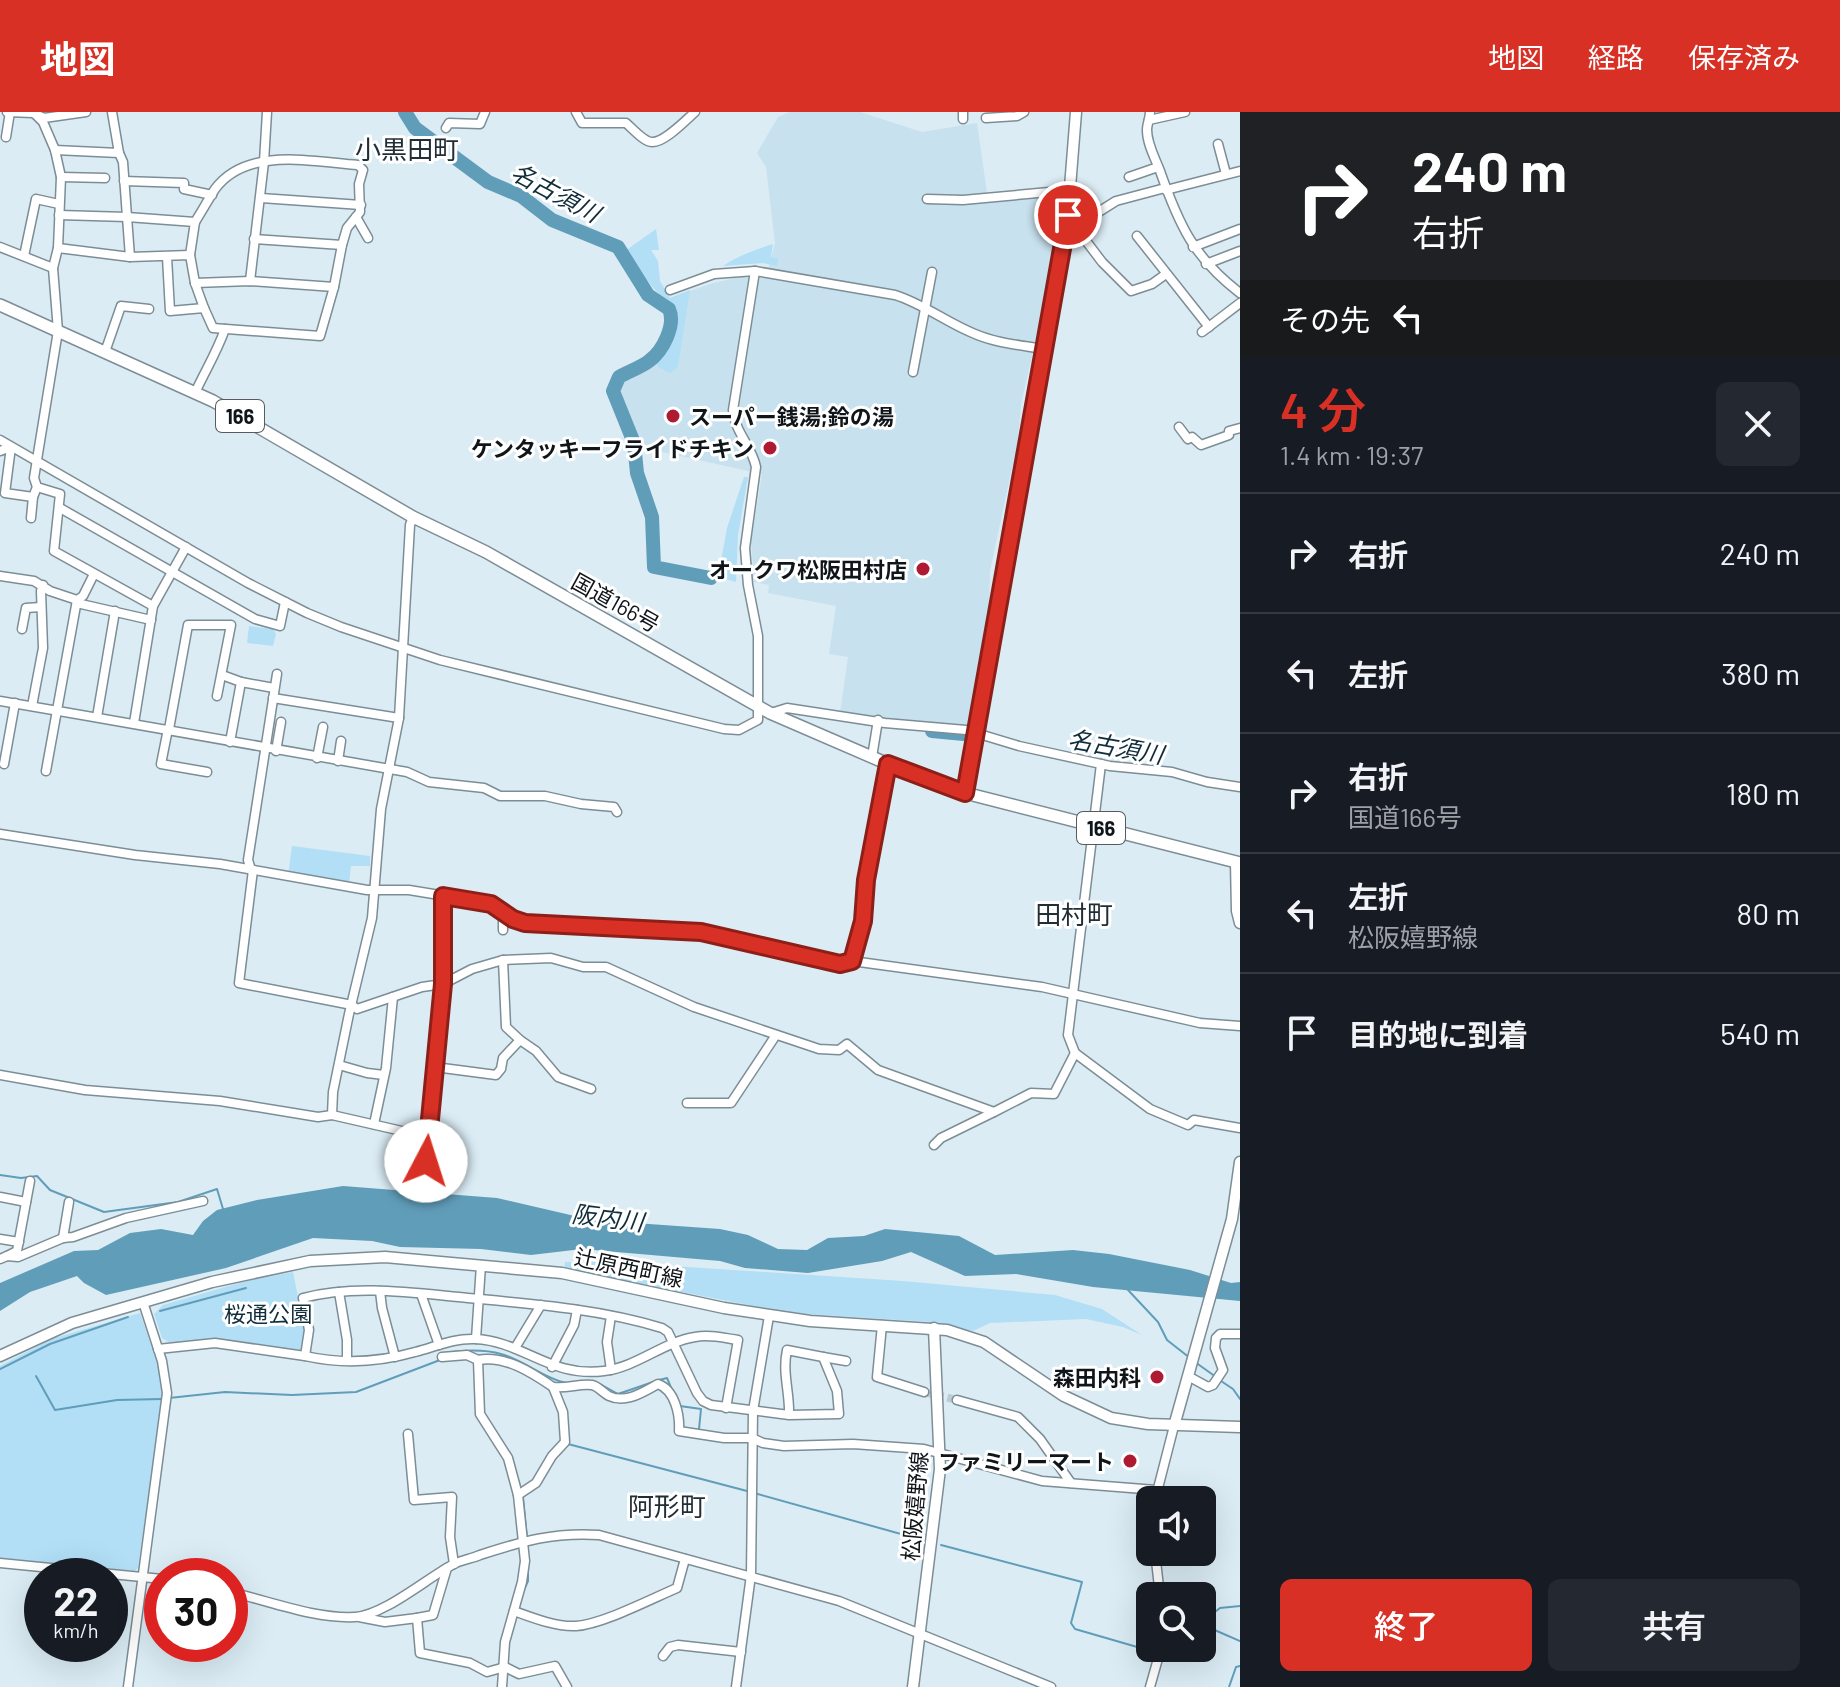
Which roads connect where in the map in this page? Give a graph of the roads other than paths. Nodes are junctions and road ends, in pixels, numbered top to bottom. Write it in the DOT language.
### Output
graph roads {
  1 [pos="9,112"];
  2 [pos="86,112"];
  3 [pos="112,112"];
  4 [pos="267,112"];
  5 [pos="485,112"];
  6 [pos="576,112"];
  7 [pos="695,112"];
  8 [pos="1024,112"];
  9 [pos="1076,112"];
  10 [pos="1185,112"];
  11 [pos="33,113"];
  12 [pos="601,116"];
  13 [pos="1150,116"];
  14 [pos="986,118"];
  15 [pos="446,128"];
  16 [pos="6,137"];
  17 [pos="1218,144"];
  18 [pos="55,150"];
  19 [pos="119,153"];
  20 [pos="264,162"];
  21 [pos="1158,167"];
  22 [pos="1240,171"];
  23 [pos="1226,174"];
  24 [pos="61,177"];
  25 [pos="1129,177"];
  26 [pos="105,178"];
  27 [pos="124,181"];
  28 [pos="1166,189"];
  29 [pos="1071,190"];
  30 [pos="212,195"];
  31 [pos="261,198"];
  32 [pos="927,199"];
  33 [pos="59,204"];
  34 [pos="361,205"];
  35 [pos="59,215"];
  36 [pos="127,217"];
  37 [pos="356,217"];
  38 [pos="1068,220"];
  39 [pos="195,222"];
  40 [pos="1240,229"];
  41 [pos="1137,236"];
  42 [pos="368,238"];
  43 [pos="254,239"];
  44 [pos="342,245"];
  45 [pos="0,247"];
  46 [pos="1193,247"];
  47 [pos="58,248"];
  48 [pos="1240,251"];
  49 [pos="190,255"];
  50 [pos="24,256"];
  51 [pos="130,257"];
  52 [pos="167,257"];
  53 [pos="1206,264"];
  54 [pos="53,268"];
  55 [pos="755,271"];
  56 [pos="932,272"];
  57 [pos="1166,274"];
  58 [pos="250,281"];
  59 [pos="195,283"];
  60 [pos="334,287"];
  61 [pos="670,290"];
  62 [pos="1240,293"];
  63 [pos="1240,303"];
  64 [pos="0,305"];
  65 [pos="925,307"];
  66 [pos="204,308"];
  67 [pos="149,309"];
  68 [pos="225,329"];
  69 [pos="58,331"];
  70 [pos="1043,349"];
  71 [pos="105,352"];
  72 [pos="913,372"];
  73 [pos="195,393"];
  74 [pos="1179,427"];
  75 [pos="1240,428"];
  76 [pos="0,440"];
  77 [pos="11,447"];
  78 [pos="0,451"];
  79 [pos="37,462"];
  80 [pos="37,487"];
  81 [pos="2,492"];
  82 [pos="33,497"];
  83 [pos="60,508"];
  84 [pos="413,517"];
  85 [pos="31,518"];
  86 [pos="186,547"];
  87 [pos="172,571"];
  88 [pos="94,574"];
  89 [pos="0,576"];
  90 [pos="43,585"];
  91 [pos="77,600"];
  92 [pos="285,602"];
  93 [pos="153,606"];
  94 [pos="41,607"];
  95 [pos="115,611"];
  96 [pos="151,620"];
  97 [pos="22,629"];
  98 [pos="403,649"];
  99 [pos="277,674"];
  100 [pos="222,675"];
  101 [pos="241,682"];
  102 [pos="274,693"];
  103 [pos="217,696"];
  104 [pos="0,701"];
  105 [pos="15,703"];
  106 [pos="757,703"];
  107 [pos="32,706"];
  108 [pos="57,711"];
  109 [pos="770,713"];
  110 [pos="97,717"];
  111 [pos="399,718"];
  112 [pos="281,722"];
  113 [pos="134,723"];
  114 [pos="877,723"];
  115 [pos="323,727"];
  116 [pos="169,729"];
  117 [pos="977,733"];
  118 [pos="341,741"];
  119 [pos="230,742"];
  120 [pos="265,749"];
  121 [pos="276,751"];
  122 [pos="872,757"];
  123 [pos="317,758"];
  124 [pos="338,761"];
  125 [pos="4,764"];
  126 [pos="888,764"];
  127 [pos="1101,766"];
  128 [pos="388,769"];
  129 [pos="46,771"];
  130 [pos="207,772"];
  131 [pos="1240,787"];
  132 [pos="965,793"];
  133 [pos="617,812"];
  134 [pos="1093,826"];
  135 [pos="0,834"];
  136 [pos="1238,862"];
  137 [pos="252,870"];
  138 [pos="375,890"];
  139 [pos="443,896"];
  140 [pos="503,913"];
  141 [pos="1240,923"];
  142 [pos="503,930"];
  143 [pos="503,960"];
  144 [pos="852,961"];
  145 [pos="443,984"];
  146 [pos="1073,995"];
  147 [pos="393,997"];
  148 [pos="352,1005"];
  149 [pos="1240,1026"];
  150 [pos="776,1035"];
  151 [pos="520,1040"];
  152 [pos="1075,1053"];
  153 [pos="339,1065"];
  154 [pos="435,1067"];
  155 [pos="0,1075"];
  156 [pos="384,1075"];
  157 [pos="591,1089"];
  158 [pos="687,1103"];
  159 [pos="994,1112"];
  160 [pos="332,1115"];
  161 [pos="374,1124"];
  162 [pos="1240,1128"];
  163 [pos="428,1137"];
  164 [pos="934,1145"];
  165 [pos="426,1161"];
  166 [pos="1240,1162"];
  167 [pos="30,1181"];
  168 [pos="0,1197"];
  169 [pos="203,1201"];
  170 [pos="26,1202"];
  171 [pos="69,1202"];
  172 [pos="63,1238"];
  173 [pos="0,1239"];
  174 [pos="19,1242"];
  175 [pos="3,1258"];
  176 [pos="481,1265"];
  177 [pos="380,1291"];
  178 [pos="339,1292"];
  179 [pos="421,1294"];
  180 [pos="479,1299"];
  181 [pos="143,1302"];
  182 [pos="541,1305"];
  183 [pos="577,1310"];
  184 [pos="611,1316"];
  185 [pos="769,1316"];
  186 [pos="882,1325"];
  187 [pos="934,1328"];
  188 [pos="1240,1334"];
  189 [pos="476,1339"];
  190 [pos="673,1344"];
  191 [pos="439,1345"];
  192 [pos="515,1348"];
  193 [pos="158,1349"];
  194 [pos="0,1356"];
  195 [pos="305,1356"];
  196 [pos="395,1357"];
  197 [pos="442,1357"];
  198 [pos="823,1357"];
  199 [pos="347,1360"];
  200 [pos="478,1360"];
  201 [pos="846,1361"];
  202 [pos="552,1367"];
  203 [pos="611,1370"];
  204 [pos="1188,1376"];
  205 [pos="559,1388"];
  206 [pos="924,1392"];
  207 [pos="957,1400"];
  208 [pos="726,1408"];
  209 [pos="753,1411"];
  210 [pos="789,1415"];
  211 [pos="1174,1426"];
  212 [pos="1240,1427"];
  213 [pos="408,1434"];
  214 [pos="752,1438"];
  215 [pos="940,1453"];
  216 [pos="1071,1483"];
  217 [pos="1157,1486"];
  218 [pos="1136,1492"];
  219 [pos="518,1495"];
  220 [pos="522,1542"];
  221 [pos="685,1559"];
  222 [pos="0,1563"];
  223 [pos="450,1566"];
  224 [pos="751,1575"];
  225 [pos="143,1577"];
  226 [pos="248,1596"];
  227 [pos="514,1611"];
  228 [pos="359,1617"];
  229 [pos="417,1618"];
  230 [pos="920,1633"];
  231 [pos="741,1652"];
  232 [pos="663,1656"];
  233 [pos="1157,1662"];
  234 [pos="505,1667"];
  235 [pos="128,1687"];
  236 [pos="502,1687"];
  237 [pos="567,1687"];
  238 [pos="736,1687"];
  239 [pos="913,1687"];
  240 [pos="1051,1687"];
  241 [pos="1150,1687"];
  1 -- 11 [label="street"];
  1 -- 16 [label="street"];
  2 -- 11 [label="street"];
  3 -- 19 [label="street"];
  4 -- 20 [label="street"];
  5 -- 15 [label="street"];
  6 -- 12 [label="street"];
  7 -- 12 [label="street"];
  8 -- 14 [label="street"];
  9 -- 29 [label="main road"];
  10 -- 13 [label="street"];
  11 -- 18 [label="street"];
  13 -- 21 [label="street"];
  17 -- 23 [label="street"];
  18 -- 19 [label="street"];
  18 -- 24 [label="street"];
  19 -- 27 [label="street"];
  20 -- 30 [label="street"];
  20 -- 31 [label="street"];
  20 -- 34 [label="street"];
  21 -- 25 [label="street"];
  21 -- 28 [label="street"];
  22 -- 23 [label="street"];
  23 -- 28 [label="street"];
  24 -- 26 [label="street"];
  24 -- 33 [label="street"];
  27 -- 30 [label="street"];
  27 -- 36 [label="street"];
  28 -- 38 [label="street"];
  28 -- 46 [label="street"];
  29 -- 32 [label="street"];
  29 -- 38 [label="main road"];
  30 -- 39 [label="street"];
  31 -- 34 [label="street"];
  31 -- 43 [label="street"];
  33 -- 35 [label="street"];
  33 -- 50 [label="street"];
  34 -- 37 [label="street"];
  35 -- 36 [label="street"];
  35 -- 47 [label="street"];
  36 -- 39 [label="street"];
  36 -- 51 [label="street"];
  37 -- 42 [label="street"];
  37 -- 44 [label="street"];
  38 -- 57 [label="street"];
  38 -- 70 [label="main road"];
  39 -- 49 [label="street"];
  40 -- 46 [label="street"];
  41 -- 57 [label="street"];
  43 -- 44 [label="street"];
  43 -- 58 [label="street"];
  44 -- 60 [label="street"];
  45 -- 50 [label="street"];
  46 -- 53 [label="street"];
  47 -- 51 [label="street"];
  47 -- 54 [label="street"];
  48 -- 53 [label="street"];
  49 -- 52 [label="street"];
  49 -- 59 [label="street"];
  50 -- 54 [label="street"];
  51 -- 52 [label="street"];
  52 -- 66 [label="street"];
  53 -- 62 [label="street"];
  54 -- 69 [label="street"];
  55 -- 61 [label="street"];
  55 -- 65 [label="street"];
  55 -- 106 [label="street"];
  56 -- 65 [label="street"];
  57 -- 63 [label="street"];
  58 -- 59 [label="street"];
  58 -- 60 [label="street"];
  59 -- 66 [label="street"];
  60 -- 68 [label="street"];
  64 -- 69 [label="highway, 国道166号 / 166"];
  65 -- 70 [label="street"];
  65 -- 72 [label="street"];
  66 -- 68 [label="street"];
  67 -- 71 [label="street"];
  68 -- 73 [label="street"];
  69 -- 71 [label="highway, 国道166号 / 166"];
  69 -- 79 [label="street"];
  70 -- 117 [label="main road"];
  71 -- 73 [label="highway, 国道166号 / 166"];
  73 -- 84 [label="highway, 国道166号 / 166"];
  74 -- 75 [label="street"];
  76 -- 77 [label="street"];
  77 -- 78 [label="street"];
  77 -- 79 [label="street"];
  77 -- 81 [label="street"];
  79 -- 80 [label="street"];
  79 -- 86 [label="street"];
  80 -- 82 [label="street"];
  80 -- 83 [label="street"];
  81 -- 82 [label="street"];
  82 -- 85 [label="street"];
  83 -- 87 [label="street"];
  83 -- 88 [label="street"];
  84 -- 98 [label="street"];
  84 -- 106 [label="highway, 国道166号 / 166"];
  86 -- 87 [label="street"];
  86 -- 92 [label="street"];
  87 -- 92 [label="street"];
  87 -- 93 [label="street"];
  88 -- 91 [label="street"];
  88 -- 93 [label="street"];
  89 -- 90 [label="street"];
  90 -- 91 [label="street"];
  90 -- 94 [label="street"];
  91 -- 95 [label="street"];
  91 -- 108 [label="street"];
  92 -- 98 [label="street"];
  93 -- 96 [label="street"];
  94 -- 97 [label="street"];
  94 -- 107 [label="street"];
  95 -- 96 [label="street"];
  95 -- 110 [label="street"];
  96 -- 113 [label="street"];
  98 -- 106 [label="street"];
  98 -- 111 [label="street"];
  99 -- 102 [label="street"];
  100 -- 101 [label="street"];
  100 -- 103 [label="street"];
  100 -- 116 [label="street"];
  101 -- 102 [label="street"];
  101 -- 119 [label="street"];
  102 -- 111 [label="street"];
  102 -- 120 [label="street"];
  104 -- 105 [label="street"];
  105 -- 107 [label="street"];
  105 -- 125 [label="street"];
  106 -- 109 [label="highway, 国道166号 / 166"];
  107 -- 108 [label="street"];
  108 -- 110 [label="street"];
  108 -- 129 [label="street"];
  109 -- 114 [label="street"];
  109 -- 122 [label="highway, 国道166号 / 166"];
  110 -- 113 [label="street"];
  111 -- 128 [label="street"];
  112 -- 121 [label="street"];
  113 -- 116 [label="street"];
  114 -- 117 [label="street"];
  114 -- 122 [label="street"];
  115 -- 123 [label="street"];
  116 -- 119 [label="street"];
  116 -- 130 [label="street"];
  117 -- 127 [label="street"];
  117 -- 132 [label="main road"];
  118 -- 124 [label="street"];
  119 -- 120 [label="street"];
  120 -- 121 [label="street"];
  120 -- 137 [label="street"];
  121 -- 123 [label="street"];
  122 -- 126 [label="highway, 国道166号 / 166"];
  123 -- 124 [label="street"];
  124 -- 128 [label="street"];
  126 -- 132 [label="highway, 国道166号 / 166"];
  126 -- 144 [label="street"];
  127 -- 131 [label="street"];
  127 -- 134 [label="street"];
  128 -- 133 [label="street"];
  128 -- 138 [label="street"];
  132 -- 134 [label="highway, 国道166号 / 166"];
  134 -- 136 [label="highway, 国道166号 / 166"];
  134 -- 146 [label="street"];
  135 -- 137 [label="street"];
  136 -- 141 [label="main road"];
  137 -- 138 [label="street"];
  137 -- 148 [label="street"];
  138 -- 139 [label="street"];
  138 -- 148 [label="street"];
  139 -- 140 [label="street"];
  139 -- 145 [label="street"];
  140 -- 142 [label="street"];
  140 -- 144 [label="street"];
  143 -- 145 [label="street"];
  143 -- 150 [label="street"];
  143 -- 151 [label="street"];
  144 -- 146 [label="street"];
  145 -- 147 [label="street"];
  145 -- 154 [label="street"];
  146 -- 149 [label="street"];
  146 -- 152 [label="street"];
  147 -- 148 [label="street"];
  147 -- 156 [label="street"];
  148 -- 153 [label="street"];
  150 -- 158 [label="street"];
  150 -- 159 [label="street"];
  151 -- 154 [label="street"];
  151 -- 157 [label="street"];
  152 -- 159 [label="street"];
  152 -- 162 [label="street"];
  153 -- 156 [label="street"];
  153 -- 160 [label="street"];
  154 -- 163 [label="street"];
  155 -- 160 [label="street"];
  156 -- 161 [label="street"];
  159 -- 164 [label="street"];
  160 -- 161 [label="street"];
  161 -- 163 [label="street"];
  163 -- 165 [label="street"];
  166 -- 204 [label="main road"];
  167 -- 170 [label="street"];
  168 -- 170 [label="street"];
  169 -- 172 [label="street"];
  170 -- 174 [label="street"];
  171 -- 172 [label="street"];
  172 -- 175 [label="street"];
  173 -- 174 [label="street"];
  174 -- 175 [label="street"];
  176 -- 180 [label="street"];
  176 -- 181 [label="main road, 辻原西町線"];
  176 -- 185 [label="main road, 辻原西町線"];
  177 -- 178 [label="street"];
  177 -- 179 [label="street"];
  177 -- 196 [label="street"];
  178 -- 195 [label="street"];
  178 -- 199 [label="street"];
  179 -- 180 [label="street"];
  179 -- 191 [label="street"];
  180 -- 182 [label="street"];
  180 -- 189 [label="street"];
  181 -- 193 [label="street"];
  181 -- 194 [label="main road, 辻原西町線"];
  182 -- 183 [label="street"];
  182 -- 192 [label="street"];
  183 -- 184 [label="street"];
  183 -- 202 [label="street"];
  184 -- 190 [label="street"];
  184 -- 203 [label="street"];
  185 -- 186 [label="main road, 辻原西町線"];
  185 -- 209 [label="street"];
  186 -- 187 [label="main road, 辻原西町線"];
  186 -- 206 [label="street"];
  187 -- 211 [label="main road, 辻原西町線"];
  187 -- 215 [label="main road, 松阪嬉野線"];
  188 -- 204 [label="street"];
  189 -- 191 [label="street"];
  189 -- 192 [label="street"];
  190 -- 203 [label="street"];
  190 -- 208 [label="street"];
  190 -- 208 [label="street"];
  191 -- 196 [label="street"];
  192 -- 202 [label="street"];
  193 -- 195 [label="street"];
  193 -- 225 [label="street"];
  195 -- 199 [label="street"];
  196 -- 199 [label="street"];
  197 -- 200 [label="street"];
  198 -- 201 [label="street"];
  198 -- 210 [label="street"];
  198 -- 210 [label="street"];
  200 -- 205 [label="street"];
  200 -- 219 [label="street"];
  202 -- 203 [label="street"];
  204 -- 211 [label="main road"];
  205 -- 214 [label="street"];
  205 -- 219 [label="street"];
  207 -- 216 [label="street"];
  208 -- 209 [label="street"];
  209 -- 210 [label="street"];
  209 -- 214 [label="street"];
  211 -- 212 [label="main road, 辻原西町線"];
  211 -- 217 [label="street"];
  213 -- 223 [label="street"];
  214 -- 215 [label="street"];
  214 -- 224 [label="street"];
  215 -- 216 [label="street"];
  215 -- 230 [label="main road, 松阪嬉野線"];
  216 -- 218 [label="street"];
  219 -- 220 [label="street"];
  220 -- 221 [label="street"];
  220 -- 223 [label="street"];
  220 -- 227 [label="street"];
  221 -- 224 [label="street"];
  221 -- 227 [label="street"];
  222 -- 225 [label="street"];
  223 -- 228 [label="street"];
  223 -- 229 [label="street"];
  224 -- 230 [label="street"];
  224 -- 231 [label="street"];
  225 -- 235 [label="street"];
  226 -- 228 [label="street"];
  227 -- 234 [label="street"];
  228 -- 229 [label="street"];
  229 -- 234 [label="street"];
  230 -- 239 [label="main road, 松阪嬉野線"];
  230 -- 240 [label="street"];
  231 -- 232 [label="street"];
  231 -- 238 [label="street"];
  233 -- 241 [label="street"];
  234 -- 236 [label="street"];
  234 -- 237 [label="street"];
}
